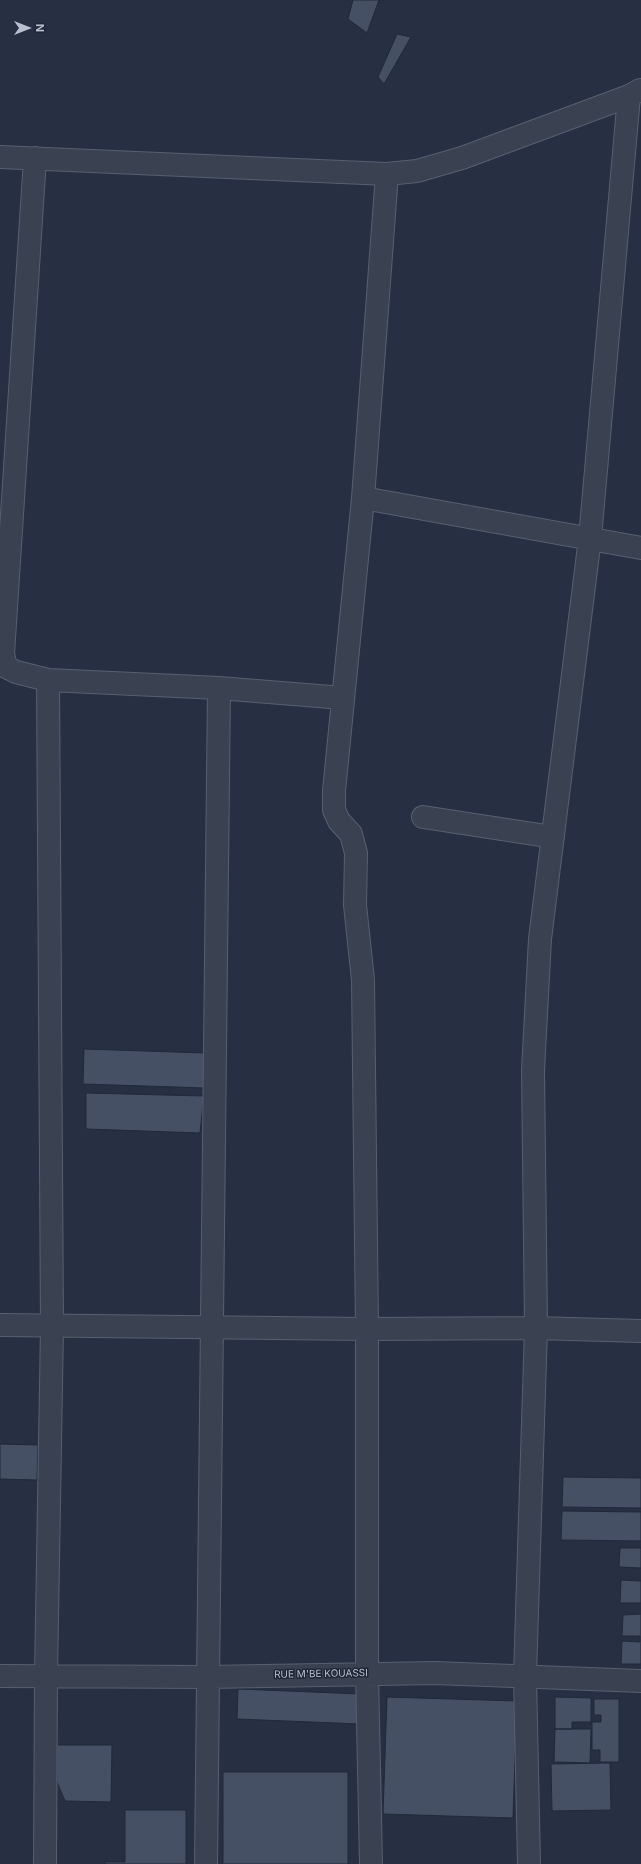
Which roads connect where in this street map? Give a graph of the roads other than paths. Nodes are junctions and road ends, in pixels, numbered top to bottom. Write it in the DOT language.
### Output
graph roads {
  1 [pos="635,92"];
  2 [pos="0,156"];
  3 [pos="35,158"];
  4 [pos="387,174"];
  5 [pos="363,498"];
  6 [pos="590,538"];
  7 [pos="641,548"];
  8 [pos="48,680"];
  9 [pos="219,688"];
  10 [pos="343,698"];
  11 [pos="423,817"];
  12 [pos="553,837"];
  13 [pos="0,1325"];
  14 [pos="52,1326"];
  15 [pos="212,1328"];
  16 [pos="536,1328"];
  17 [pos="367,1329"];
  18 [pos="641,1331"];
  19 [pos="367,1673"];
  20 [pos="0,1676"];
  21 [pos="525,1676"];
  22 [pos="46,1677"];
  23 [pos="208,1677"];
  24 [pos="641,1681"];
  25 [pos="45,1864"];
  26 [pos="206,1864"];
  27 [pos="371,1864"];
  28 [pos="528,1864"];
  1 -- 4 [label="street"];
  1 -- 6 [label="street"];
  2 -- 3 [label="street"];
  3 -- 4 [label="street"];
  3 -- 8 [label="street"];
  4 -- 5 [label="street"];
  5 -- 6 [label="street"];
  5 -- 10 [label="street"];
  6 -- 7 [label="street"];
  6 -- 12 [label="street"];
  8 -- 9 [label="street"];
  8 -- 14 [label="street"];
  9 -- 10 [label="street"];
  9 -- 15 [label="street"];
  10 -- 17 [label="street"];
  11 -- 12 [label="street"];
  12 -- 16 [label="street"];
  13 -- 14 [label="street"];
  14 -- 15 [label="street"];
  14 -- 22 [label="street"];
  15 -- 17 [label="street"];
  15 -- 23 [label="street"];
  16 -- 17 [label="street"];
  16 -- 18 [label="street"];
  16 -- 21 [label="street"];
  17 -- 19 [label="street"];
  19 -- 21 [label="street, RUE M'BE KOUASSI"];
  19 -- 23 [label="street, RUE M'BE KOUASSI"];
  19 -- 27 [label="street"];
  20 -- 22 [label="street, RUE M'BE KOUASSI"];
  21 -- 24 [label="street, RUE M'BE KOUASSI"];
  21 -- 28 [label="street"];
  22 -- 23 [label="street, RUE M'BE KOUASSI"];
  22 -- 25 [label="street"];
  23 -- 26 [label="street"];
}
